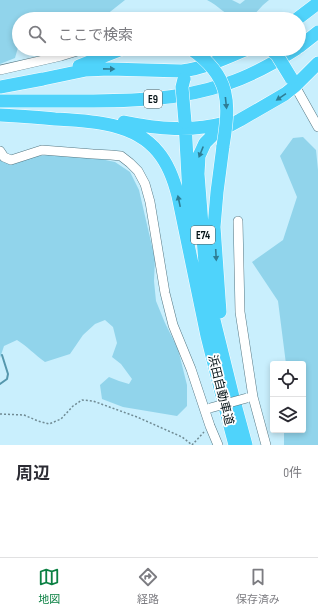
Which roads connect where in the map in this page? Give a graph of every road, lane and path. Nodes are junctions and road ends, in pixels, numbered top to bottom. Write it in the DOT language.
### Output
graph roads {
  1 [pos="318,3"];
  2 [pos="306,12"];
  3 [pos="318,32"];
  4 [pos="306,41"];
  5 [pos="61,56"];
  6 [pos="103,56"];
  7 [pos="200,56"];
  8 [pos="217,56"];
  9 [pos="278,56"];
  10 [pos="284,56"];
  11 [pos="318,63"];
  12 [pos="193,69"];
  13 [pos="0,70"];
  14 [pos="29,82"];
  15 [pos="293,82"];
  16 [pos="0,88"];
  17 [pos="0,101"];
  18 [pos="265,106"];
  19 [pos="0,115"];
  20 [pos="20,116"];
  21 [pos="185,126"];
  22 [pos="318,127"];
  23 [pos="0,151"];
  24 [pos="238,221"];
  25 [pos="207,336"];
  26 [pos="233,397"];
  27 [pos="250,398"];
  28 [pos="207,409"];
  29 [pos="0,414"];
  30 [pos="210,426"];
  31 [pos="218,445"];
  32 [pos="235,445"];
  33 [pos="246,445"];
  34 [pos="266,445"];
  1 -- 2 [label="highway"];
  3 -- 4 [label="highway"];
  5 -- 13 [label="street"];
  6 -- 14 [label="highway"];
  7 -- 26 [label="highway, one-way, bridge"];
  8 -- 12 [label="highway"];
  9 -- 15 [label="highway, bridge"];
  10 -- 17 [label="highway, E9"];
  11 -- 15 [label="highway"];
  14 -- 12 [label="highway, one-way"];
  12 -- 21 [label="highway, bridge"];
  14 -- 16 [label="highway"];
  15 -- 18 [label="highway, one-way"];
  15 -- 22 [label="street"];
  18 -- 21 [label="highway"];
  18 -- 26 [label="highway, E74, one-way"];
  19 -- 20 [label="highway"];
  20 -- 21 [label="highway"];
  25 -- 20 [label="highway, one-way"];
  21 -- 25 [label="highway"];
  23 -- 28 [label="street"];
  24 -- 27 [label="street"];
  25 -- 32 [label="highway, 浜田自動車道"];
  26 -- 33 [label="highway, 浜田自動車道 / E74"];
  27 -- 28 [label="street, bridge"];
  27 -- 34 [label="street"];
  28 -- 30 [label="street"];
  29 -- 30 [label="path"];
  30 -- 31 [label="street"];
}
